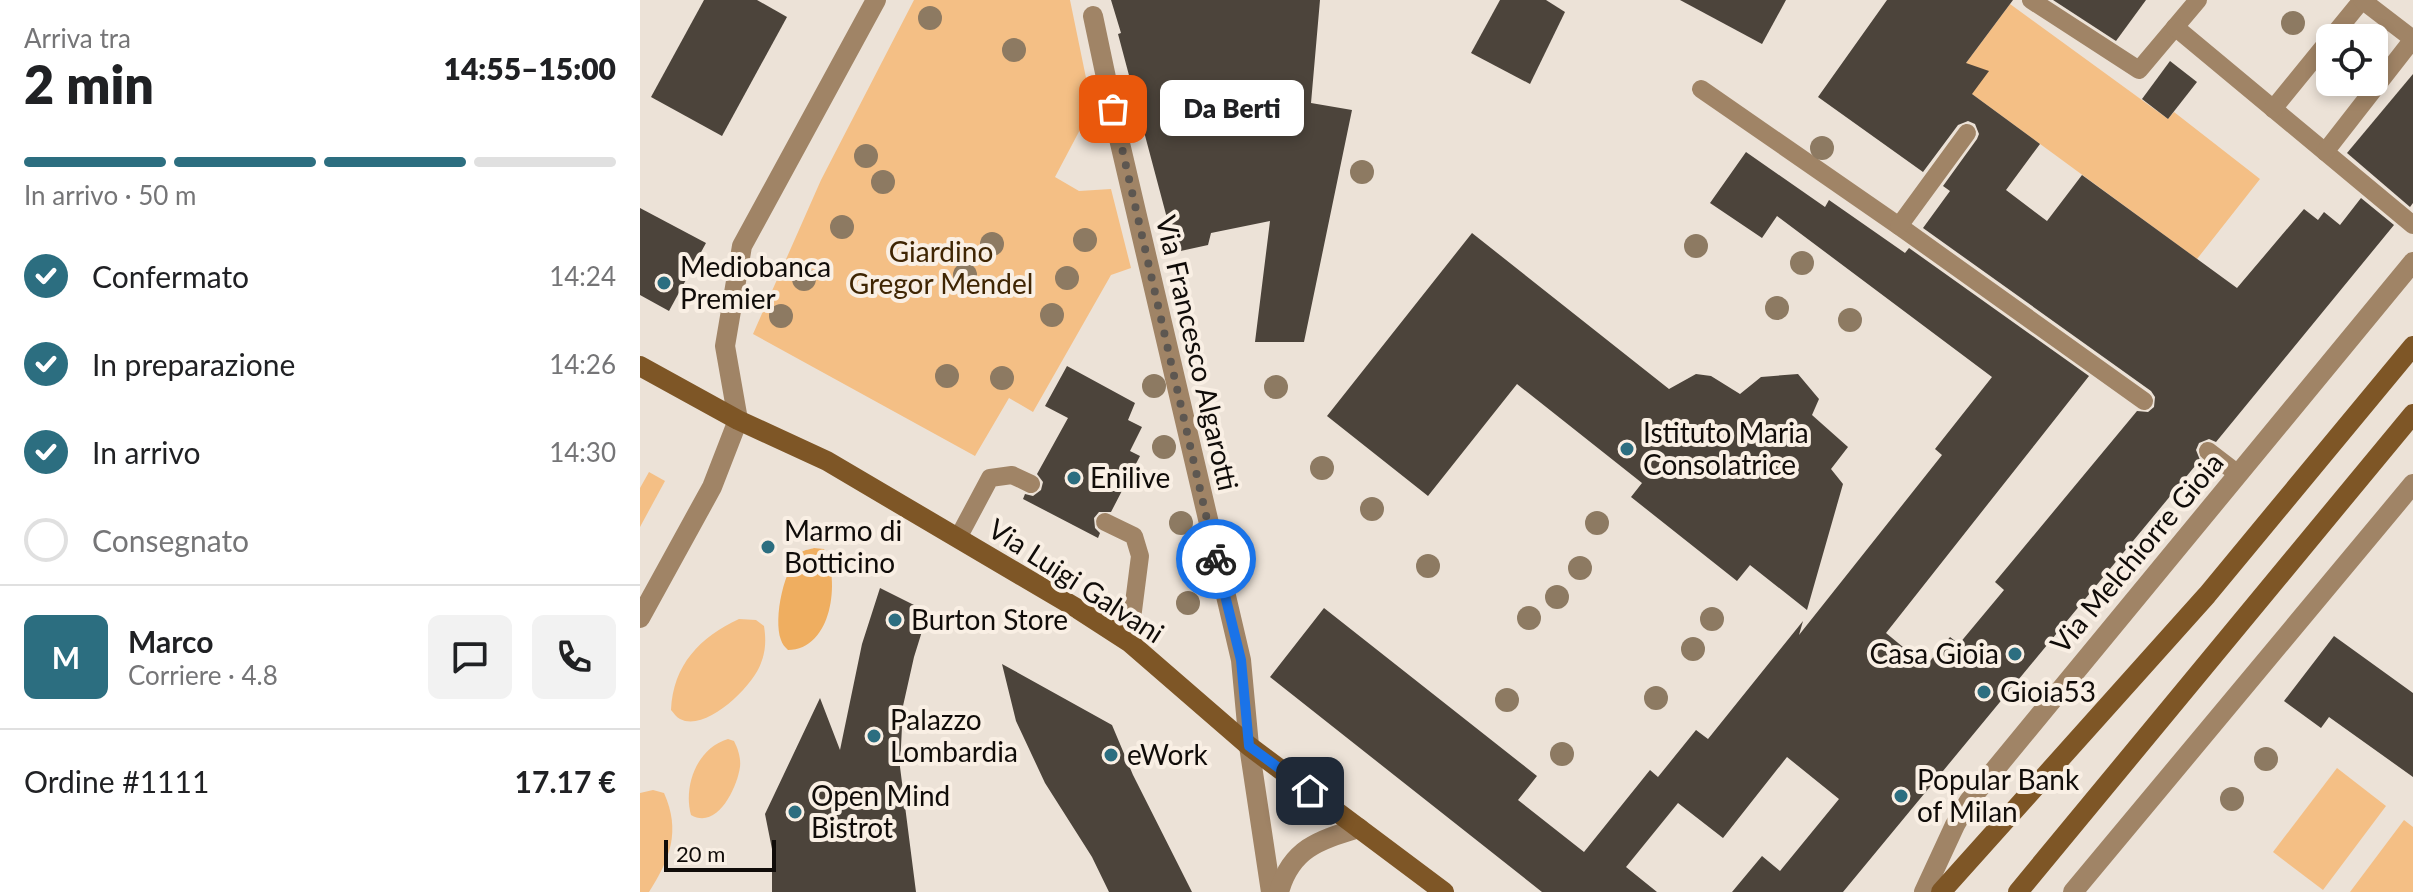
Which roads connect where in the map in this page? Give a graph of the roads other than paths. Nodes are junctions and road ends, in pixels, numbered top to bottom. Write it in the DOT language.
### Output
graph roads {
  1 [pos="876,0"];
  2 [pos="2031,0"];
  3 [pos="2198,0"];
  4 [pos="2362,0"];
  5 [pos="1093,16"];
  6 [pos="2343,24"];
  7 [pos="2175,27"];
  8 [pos="2316,57"];
  9 [pos="1701,89"];
  10 [pos="2273,109"];
  11 [pos="1967,133"];
  12 [pos="2325,152"];
  13 [pos="2413,225"];
  14 [pos="1899,226"];
  15 [pos="2413,262"];
  16 [pos="2413,346"];
  17 [pos="640,366"];
  18 [pos="2144,401"];
  19 [pos="2413,414"];
  20 [pos="738,420"];
  21 [pos="2208,451"];
  22 [pos="2238,474"];
  23 [pos="1031,484"];
  24 [pos="2413,484"];
  25 [pos="1105,522"];
  26 [pos="958,538"];
  27 [pos="640,618"];
  28 [pos="1129,642"];
  29 [pos="1249,746"];
  30 [pos="1359,828"];
  31 [pos="1271,892"];
  32 [pos="1279,892"];
  33 [pos="1444,892"];
  34 [pos="1924,892"];
  35 [pos="1941,892"];
  36 [pos="2018,892"];
  37 [pos="2073,892"];
  1 -- 20 [label="street"];
  2 -- 7 [label="lane"];
  3 -- 7 [label="lane"];
  4 -- 6 [label="lane"];
  4 -- 12 [label="lane"];
  5 -- 29 [label="street, Via Francesco Algarotti"];
  7 -- 10 [label="lane"];
  8 -- 10 [label="lane"];
  9 -- 14 [label="lane"];
  10 -- 12 [label="lane"];
  11 -- 14 [label="lane"];
  12 -- 13 [label="lane"];
  14 -- 18 [label="lane"];
  15 -- 22 [label="street, Via Melchiorre Gioia"];
  16 -- 35 [label="main road"];
  17 -- 20 [label="main road, Via Luigi Galvani"];
  19 -- 36 [label="main road"];
  20 -- 26 [label="main road, Via Luigi Galvani"];
  20 -- 27 [label="street"];
  21 -- 22 [label="lane"];
  22 -- 34 [label="street, Via Melchiorre Gioia"];
  23 -- 26 [label="lane"];
  24 -- 37 [label="street"];
  25 -- 28 [label="lane"];
  26 -- 28 [label="main road, Via Luigi Galvani"];
  28 -- 29 [label="main road, Via Luigi Galvani"];
  29 -- 30 [label="main road, Via Luigi Galvani"];
  29 -- 31 [label="street, Via Francesco Algarotti"];
  30 -- 32 [label="street"];
  30 -- 33 [label="main road, Via Luigi Galvani"];
}
